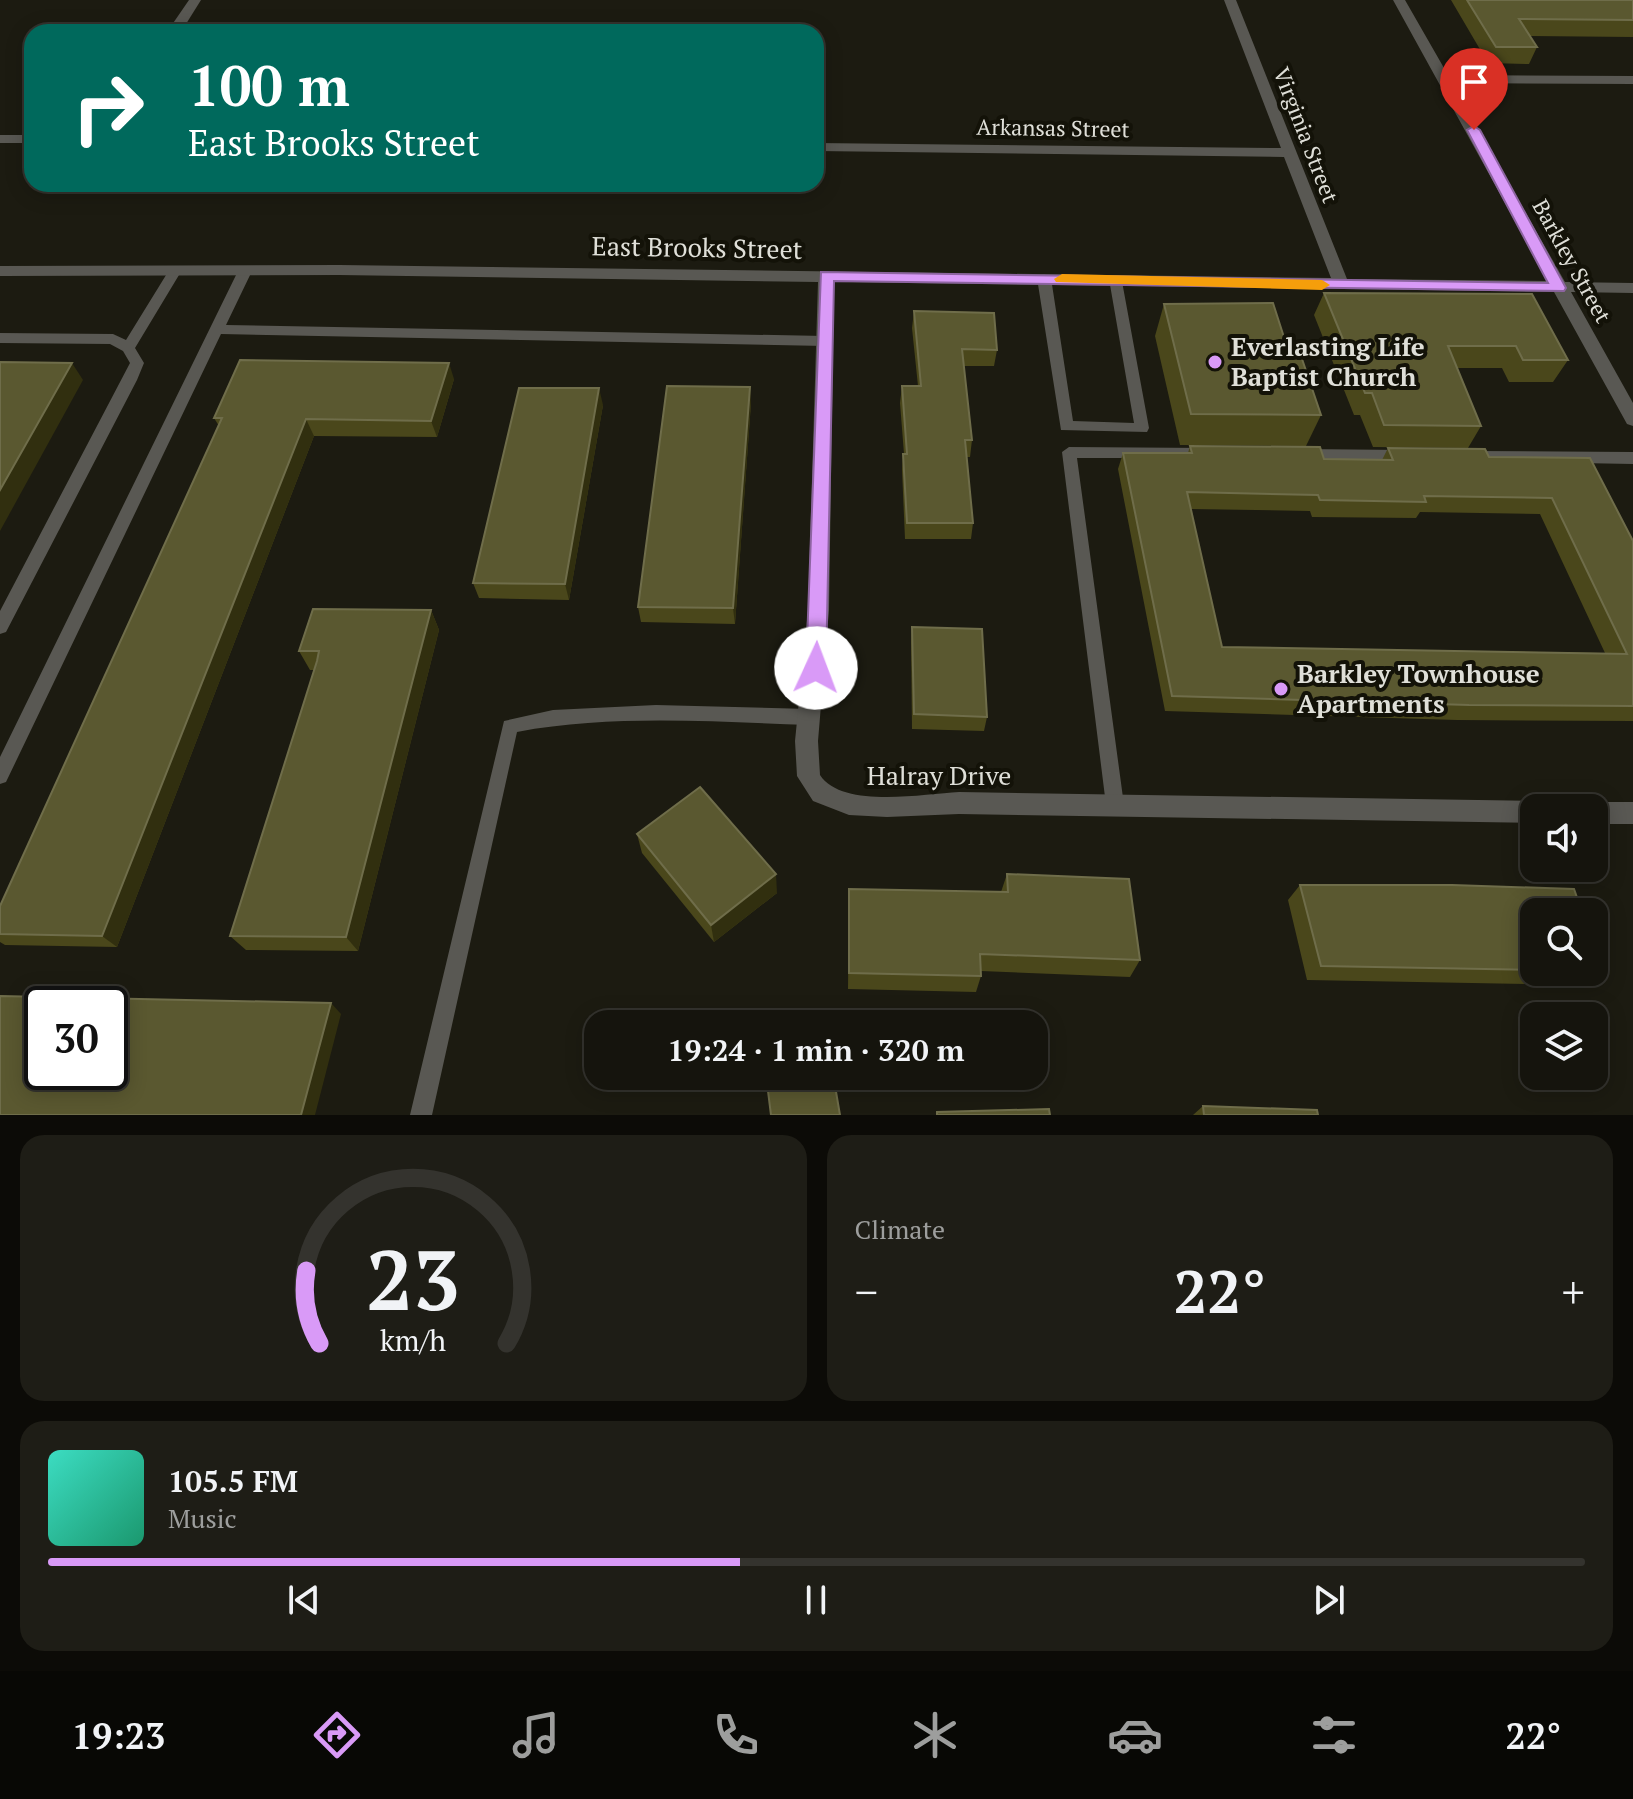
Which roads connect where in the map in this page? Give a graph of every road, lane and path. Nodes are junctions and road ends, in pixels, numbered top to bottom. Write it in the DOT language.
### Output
graph roads {
  1 [pos="195,0"];
  2 [pos="1230,0"];
  3 [pos="1399,0"];
  4 [pos="179,24"];
  5 [pos="1444,79"];
  6 [pos="1633,80"];
  7 [pos="0,139"];
  8 [pos="24,139"];
  9 [pos="824,147"];
  10 [pos="1289,153"];
  11 [pos="176,270"];
  12 [pos="0,271"];
  13 [pos="245,271"];
  14 [pos="826,276"];
  15 [pos="1044,278"];
  16 [pos="1116,279"];
  17 [pos="1342,286"];
  18 [pos="1558,288"];
  19 [pos="1633,288"];
  20 [pos="217,329"];
  21 [pos="0,338"];
  22 [pos="825,341"];
  23 [pos="128,348"];
  24 [pos="1633,419"];
  25 [pos="1225,454"];
  26 [pos="1288,454"];
  27 [pos="1414,456"];
  28 [pos="1461,456"];
  29 [pos="1633,458"];
  30 [pos="0,627"];
  31 [pos="810,717"];
  32 [pos="0,776"];
  33 [pos="1115,805"];
  34 [pos="1520,812"];
  35 [pos="1608,813"];
  36 [pos="1633,813"];
  37 [pos="421,1115"];
  1 -- 4 [label="street"];
  2 -- 10 [label="street, Virginia Street"];
  3 -- 5 [label="street, Barkley Street"];
  5 -- 6 [label="street"];
  5 -- 18 [label="street, Barkley Street"];
  7 -- 8 [label="street"];
  9 -- 10 [label="street, Arkansas Street"];
  10 -- 17 [label="street, Virginia Street"];
  11 -- 12 [label="street, East Brooks Street"];
  11 -- 13 [label="street, East Brooks Street"];
  11 -- 23 [label="lane"];
  13 -- 14 [label="street, East Brooks Street"];
  13 -- 20 [label="lane"];
  14 -- 15 [label="street, East Brooks Street"];
  14 -- 22 [label="street, Halray Drive"];
  15 -- 16 [label="street, East Brooks Street"];
  15 -- 16 [label="lane"];
  16 -- 17 [label="street, East Brooks Street"];
  17 -- 18 [label="street, East Brooks Street"];
  18 -- 19 [label="street, East Brooks Street"];
  18 -- 24 [label="street, Barkley Street"];
  20 -- 22 [label="lane"];
  20 -- 32 [label="lane"];
  21 -- 23 [label="lane"];
  22 -- 31 [label="street, Halray Drive"];
  23 -- 30 [label="lane"];
  25 -- 33 [label="lane"];
  26 -- 27 [label="lane"];
  28 -- 29 [label="lane"];
  31 -- 33 [label="street, Halray Drive"];
  31 -- 37 [label="lane"];
  33 -- 34 [label="street, Halray Drive"];
  35 -- 36 [label="street"];
}
